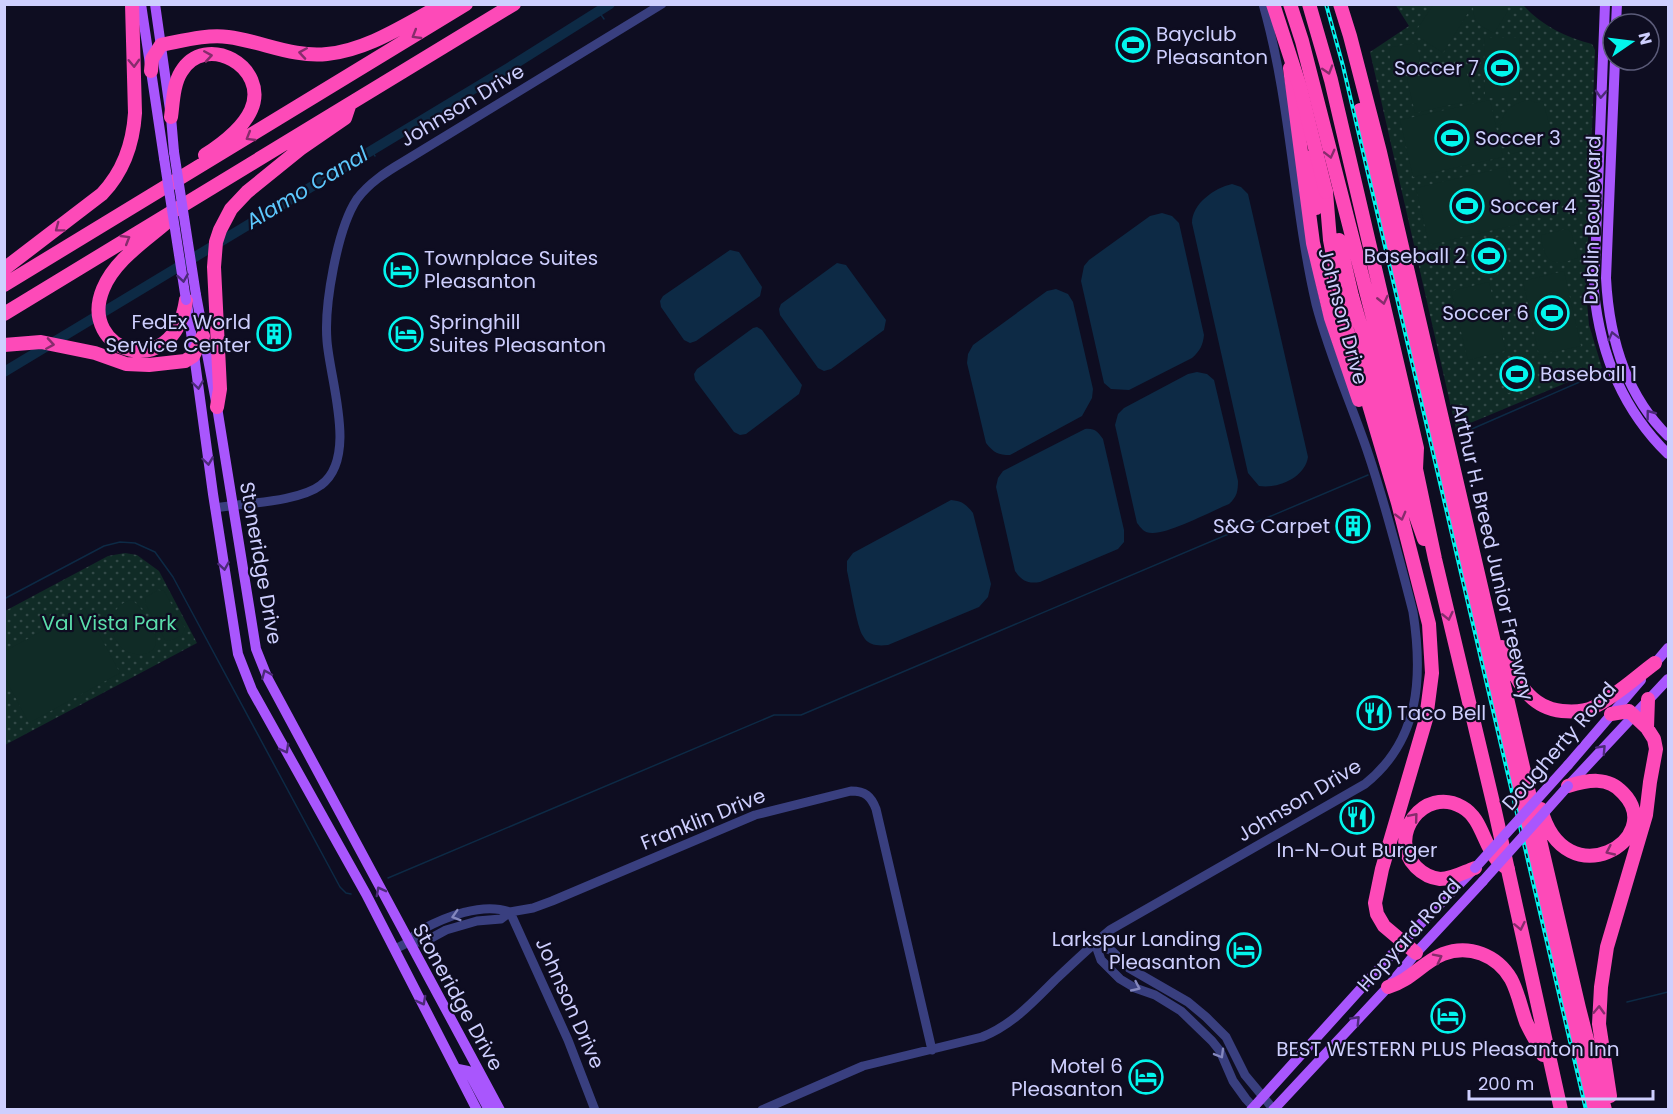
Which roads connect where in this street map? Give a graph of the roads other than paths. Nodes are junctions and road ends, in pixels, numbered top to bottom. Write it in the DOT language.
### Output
graph roads {
  1 [pos="132,4"];
  2 [pos="141,4"];
  3 [pos="155,4"];
  4 [pos="444,4"];
  5 [pos="466,4"];
  6 [pos="514,4"];
  7 [pos="662,4"];
  8 [pos="1263,4"];
  9 [pos="1275,4"];
  10 [pos="1290,4"];
  11 [pos="1309,4"];
  12 [pos="1333,4"];
  13 [pos="1340,4"];
  14 [pos="1347,4"];
  15 [pos="1605,4"];
  16 [pos="1350,36"];
  17 [pos="161,45"];
  18 [pos="1302,56"];
  19 [pos="151,71"];
  20 [pos="1614,72"];
  21 [pos="350,104"];
  22 [pos="171,117"];
  23 [pos="169,155"];
  24 [pos="171,185"];
  25 [pos="190,201"];
  26 [pos="1596,217"];
  27 [pos="1334,239"];
  28 [pos="1318,255"];
  29 [pos="1606,262"];
  30 [pos="4,269"];
  31 [pos="4,285"];
  32 [pos="191,297"];
  33 [pos="4,314"];
  34 [pos="203,336"];
  35 [pos="4,345"];
  36 [pos="193,356"];
  37 [pos="217,407"];
  38 [pos="1668,436"];
  39 [pos="1668,454"];
  40 [pos="1385,460"];
  41 [pos="1416,469"];
  42 [pos="231,505"];
  43 [pos="215,508"];
  44 [pos="1435,559"];
  45 [pos="1491,628"];
  46 [pos="1668,648"];
  47 [pos="1655,663"];
  48 [pos="1500,668"];
  49 [pos="1668,679"];
  50 [pos="1648,699"];
  51 [pos="1611,714"];
  52 [pos="1634,716"];
  53 [pos="1647,728"];
  54 [pos="1571,785"];
  55 [pos="1475,868"];
  56 [pos="1508,869"];
  57 [pos="510,912"];
  58 [pos="408,942"];
  59 [pos="1403,942"];
  60 [pos="1095,943"];
  61 [pos="394,949"];
  62 [pos="1416,953"];
  63 [pos="1388,987"];
  64 [pos="1188,1002"];
  65 [pos="1168,1004"];
  66 [pos="1181,1011"];
  67 [pos="1202,1014"];
  68 [pos="932,1050"];
  69 [pos="458,1069"];
  70 [pos="1551,1069"];
  71 [pos="1263,1097"];
  72 [pos="1253,1109"];
  73 [pos="1273,1109"];
  74 [pos="477,1110"];
  75 [pos="489,1110"];
  76 [pos="500,1110"];
  77 [pos="595,1110"];
  78 [pos="762,1110"];
  79 [pos="1561,1110"];
  80 [pos="1594,1110"];
  81 [pos="1605,1110"];
  82 [pos="1613,1110"];
  1 -- 30 [label="highway, one-way"];
  2 -- 19 [label="main road, Stoneridge Drive"];
  3 -- 17 [label="main road, Stoneridge Drive"];
  4 -- 17 [label="highway, one-way"];
  5 -- 24 [label="highway, one-way"];
  6 -- 21 [label="highway"];
  7 -- 42 [label="street, Johnson Drive"];
  8 -- 60 [label="street, Johnson Drive"];
  9 -- 27 [label="highway, bridge"];
  9 -- 28 [label="highway"];
  10 -- 18 [label="highway"];
  11 -- 41 [label="highway, one-way"];
  12 -- 80 [label="highway"];
  13 -- 16 [label="highway, Arthur H. Breed Junior Freeway"];
  14 -- 16 [label="highway"];
  15 -- 26 [label="main road, Dublin Boulevard, one-way"];
  16 -- 45 [label="highway, Arthur H. Breed Junior Freeway"];
  17 -- 19 [label="highway"];
  17 -- 22 [label="main road, Stoneridge Drive"];
  18 -- 28 [label="highway"];
  18 -- 41 [label="highway, one-way"];
  19 -- 23 [label="main road, Stoneridge Drive"];
  20 -- 29 [label="main road, Dublin Boulevard"];
  21 -- 25 [label="highway"];
  21 -- 37 [label="highway"];
  22 -- 23 [label="main road, Stoneridge Drive"];
  22 -- 24 [label="highway, one-way"];
  23 -- 32 [label="main road, Stoneridge Drive, bridge"];
  24 -- 31 [label="highway"];
  25 -- 32 [label="highway"];
  33 -- 25 [label="highway, one-way"];
  26 -- 29 [label="main road"];
  26 -- 39 [label="main road, Dublin Boulevard"];
  27 -- 40 [label="highway"];
  27 -- 44 [label="highway"];
  28 -- 40 [label="highway"];
  38 -- 29 [label="main road, Dublin Boulevard, one-way"];
  32 -- 34 [label="main road, Stoneridge Drive"];
  32 -- 36 [label="main road, Stoneridge Drive"];
  34 -- 36 [label="highway"];
  34 -- 37 [label="main road, Stoneridge Drive"];
  35 -- 36 [label="highway, one-way"];
  36 -- 43 [label="main road, Stoneridge Drive, one-way"];
  37 -- 42 [label="main road, Stoneridge Drive"];
  40 -- 59 [label="highway, one-way"];
  41 -- 44 [label="highway"];
  42 -- 43 [label="street, Johnson Drive"];
  58 -- 42 [label="main road, Stoneridge Drive, one-way"];
  43 -- 61 [label="main road, Stoneridge Drive, one-way"];
  44 -- 56 [label="highway, one-way"];
  45 -- 47 [label="highway"];
  45 -- 48 [label="highway, Arthur H. Breed Junior Freeway"];
  46 -- 47 [label="main road, Dougherty Road"];
  47 -- 51 [label="main road, Dougherty Road"];
  54 -- 48 [label="highway, one-way"];
  48 -- 81 [label="highway, Arthur H. Breed Junior Freeway"];
  49 -- 50 [label="main road, Dougherty Road"];
  50 -- 52 [label="main road, Dougherty Road"];
  50 -- 53 [label="highway"];
  51 -- 52 [label="highway"];
  51 -- 55 [label="main road, Dougherty Road, bridge"];
  52 -- 53 [label="highway"];
  54 -- 52 [label="main road, Dougherty Road, one-way"];
  82 -- 53 [label="highway, one-way"];
  54 -- 62 [label="main road, Hopyard Road, bridge"];
  55 -- 56 [label="highway, one-way"];
  55 -- 59 [label="main road, Hopyard Road"];
  56 -- 70 [label="highway, one-way"];
  57 -- 58 [label="street, Franklin Drive"];
  57 -- 68 [label="street, Franklin Drive"];
  57 -- 77 [label="street, Johnson Drive"];
  58 -- 61 [label="street, Franklin Drive"];
  58 -- 76 [label="main road, Stoneridge Drive"];
  59 -- 62 [label="highway"];
  59 -- 71 [label="main road, Hopyard Road"];
  60 -- 64 [label="street"];
  60 -- 65 [label="street, one-way"];
  60 -- 68 [label="street, Johnson Drive"];
  61 -- 69 [label="main road, Stoneridge Drive, one-way"];
  62 -- 63 [label="main road, Hopyard Road"];
  63 -- 70 [label="highway, one-way"];
  73 -- 63 [label="main road, Hopyard Road, one-way"];
  64 -- 65 [label="street"];
  64 -- 67 [label="street"];
  65 -- 66 [label="street"];
  66 -- 67 [label="street"];
  66 -- 72 [label="street, one-way"];
  67 -- 71 [label="street"];
  68 -- 78 [label="street, Johnson Drive"];
  69 -- 74 [label="main road, Stoneridge Drive"];
  69 -- 75 [label="main road"];
  70 -- 79 [label="highway"];
  71 -- 72 [label="main road, Hopyard Road"];
  71 -- 73 [label="street"];
}
